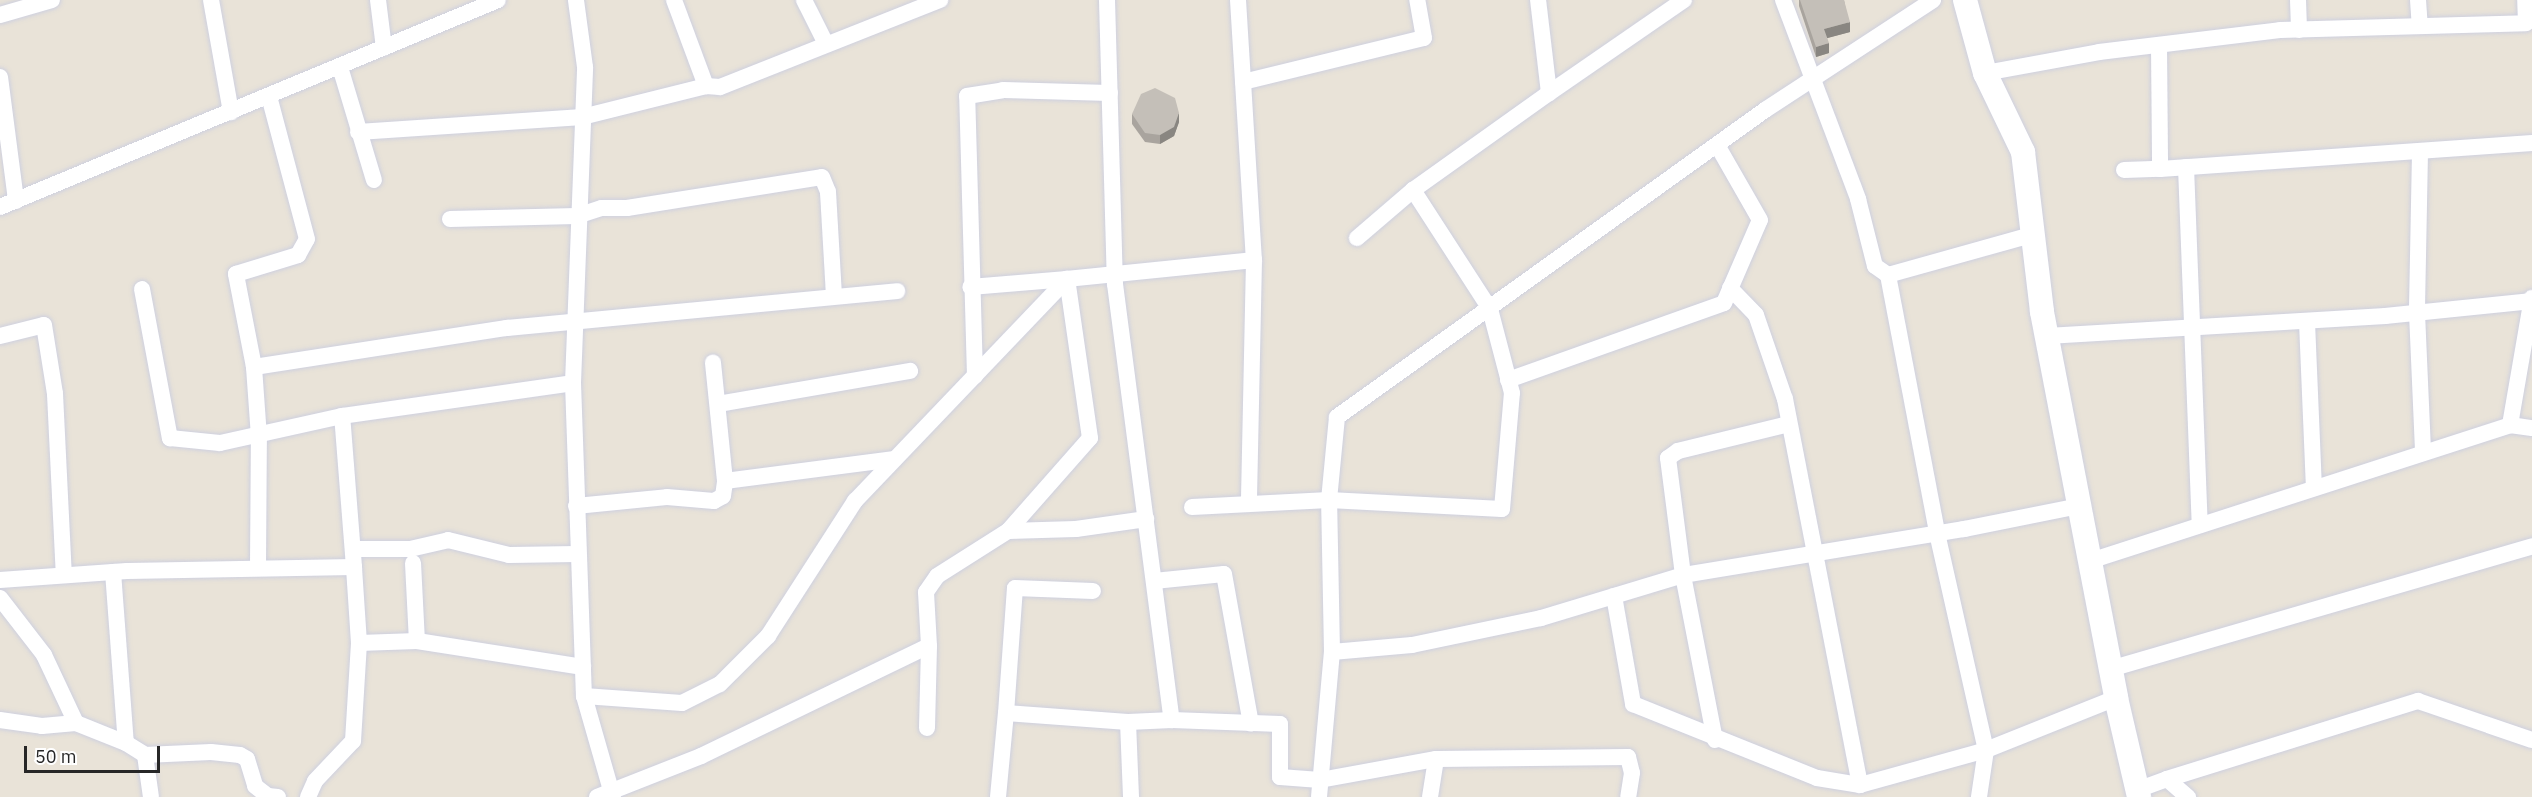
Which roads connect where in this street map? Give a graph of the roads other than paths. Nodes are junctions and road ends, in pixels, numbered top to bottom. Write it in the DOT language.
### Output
graph roads {
  1 [pos="52,0"];
  2 [pos="211,0"];
  3 [pos="378,0"];
  4 [pos="498,0"];
  5 [pos="576,0"];
  6 [pos="674,0"];
  7 [pos="804,0"];
  8 [pos="940,0"];
  9 [pos="1107,0"];
  10 [pos="1417,0"];
  11 [pos="1538,0"];
  12 [pos="1684,0"];
  13 [pos="1784,0"];
  14 [pos="1933,0"];
  15 [pos="1965,0"];
  16 [pos="2298,0"];
  17 [pos="2418,0"];
  18 [pos="2525,0"];
  19 [pos="1242,1"];
  20 [pos="0,15"];
  21 [pos="2529,22"];
  22 [pos="2420,26"];
  23 [pos="2299,30"];
  24 [pos="825,42"];
  25 [pos="2159,45"];
  26 [pos="384,48"];
  27 [pos="340,67"];
  28 [pos="1986,73"];
  29 [pos="0,77"];
  30 [pos="1814,78"];
  31 [pos="1243,82"];
  32 [pos="706,86"];
  33 [pos="1110,93"];
  34 [pos="1549,93"];
  35 [pos="269,96"];
  36 [pos="231,112"];
  37 [pos="582,117"];
  38 [pos="358,132"];
  39 [pos="2532,144"];
  40 [pos="1717,145"];
  41 [pos="2420,152"];
  42 [pos="2186,167"];
  43 [pos="2160,169"];
  44 [pos="2124,170"];
  45 [pos="374,180"];
  46 [pos="1413,190"];
  47 [pos="16,201"];
  48 [pos="0,207"];
  49 [pos="577,216"];
  50 [pos="450,219"];
  51 [pos="2031,235"];
  52 [pos="1356,238"];
  53 [pos="1254,260"];
  54 [pos="1115,274"];
  55 [pos="1888,275"];
  56 [pos="1067,279"];
  57 [pos="970,288"];
  58 [pos="1731,288"];
  59 [pos="142,289"];
  60 [pos="897,291"];
  61 [pos="834,296"];
  62 [pos="2532,300"];
  63 [pos="1490,309"];
  64 [pos="2417,313"];
  65 [pos="575,322"];
  66 [pos="2307,322"];
  67 [pos="2189,327"];
  68 [pos="0,336"];
  69 [pos="2047,336"];
  70 [pos="713,363"];
  71 [pos="254,367"];
  72 [pos="910,371"];
  73 [pos="975,376"];
  74 [pos="1508,380"];
  75 [pos="573,382"];
  76 [pos="718,404"];
  77 [pos="342,416"];
  78 [pos="1789,424"];
  79 [pos="2510,425"];
  80 [pos="2532,429"];
  81 [pos="259,437"];
  82 [pos="2423,453"];
  83 [pos="895,459"];
  84 [pos="725,481"];
  85 [pos="2314,488"];
  86 [pos="1329,500"];
  87 [pos="1249,503"];
  88 [pos="576,506"];
  89 [pos="2079,506"];
  90 [pos="1192,507"];
  91 [pos="1146,519"];
  92 [pos="2200,525"];
  93 [pos="1008,531"];
  94 [pos="1937,533"];
  95 [pos="2532,546"];
  96 [pos="353,549"];
  97 [pos="1812,552"];
  98 [pos="577,554"];
  99 [pos="2090,561"];
  100 [pos="413,563"];
  101 [pos="258,566"];
  102 [pos="354,567"];
  103 [pos="113,572"];
  104 [pos="64,575"];
  105 [pos="1683,575"];
  106 [pos="0,580"];
  107 [pos="1154,581"];
  108 [pos="1093,591"];
  109 [pos="1614,596"];
  110 [pos="0,598"];
  111 [pos="417,641"];
  112 [pos="359,643"];
  113 [pos="929,646"];
  114 [pos="1332,652"];
  115 [pos="583,667"];
  116 [pos="2110,669"];
  117 [pos="584,696"];
  118 [pos="2116,698"];
  119 [pos="1006,713"];
  120 [pos="0,720"];
  121 [pos="1172,720"];
  122 [pos="1128,722"];
  123 [pos="76,723"];
  124 [pos="1251,724"];
  125 [pos="927,728"];
  126 [pos="1715,740"];
  127 [pos="2532,740"];
  128 [pos="126,743"];
  129 [pos="1986,750"];
  130 [pos="145,755"];
  131 [pos="1436,759"];
  132 [pos="2167,779"];
  133 [pos="1860,784"];
  134 [pos="1319,789"];
  135 [pos="2138,793"];
  136 [pos="607,795"];
  137 [pos="303,796"];
  138 [pos="151,797"];
  139 [pos="278,797"];
  140 [pos="998,797"];
  141 [pos="1131,797"];
  142 [pos="1430,797"];
  143 [pos="1629,797"];
  144 [pos="1978,797"];
  145 [pos="2188,797"];
  1 -- 20 [label="street"];
  2 -- 36 [label="street"];
  3 -- 26 [label="street"];
  4 -- 26 [label="street"];
  5 -- 37 [label="street"];
  6 -- 32 [label="street"];
  7 -- 24 [label="street"];
  8 -- 24 [label="street"];
  9 -- 33 [label="street"];
  10 -- 31 [label="street"];
  11 -- 34 [label="street"];
  12 -- 34 [label="street"];
  13 -- 30 [label="street"];
  14 -- 30 [label="street"];
  15 -- 28 [label="street"];
  16 -- 23 [label="street"];
  17 -- 22 [label="street"];
  18 -- 21 [label="street"];
  19 -- 31 [label="street"];
  21 -- 22 [label="street"];
  22 -- 23 [label="street"];
  23 -- 25 [label="street"];
  24 -- 32 [label="street"];
  25 -- 28 [label="street"];
  25 -- 43 [label="street"];
  26 -- 27 [label="street"];
  27 -- 35 [label="street"];
  27 -- 38 [label="street"];
  28 -- 51 [label="street"];
  29 -- 47 [label="street"];
  30 -- 40 [label="street"];
  30 -- 55 [label="street"];
  31 -- 53 [label="street"];
  32 -- 37 [label="street"];
  33 -- 54 [label="street"];
  33 -- 57 [label="street"];
  34 -- 46 [label="street"];
  35 -- 36 [label="street"];
  35 -- 71 [label="street"];
  36 -- 47 [label="street"];
  37 -- 38 [label="street"];
  37 -- 49 [label="street"];
  38 -- 45 [label="street"];
  39 -- 41 [label="street"];
  40 -- 58 [label="street"];
  40 -- 63 [label="street"];
  41 -- 42 [label="street"];
  41 -- 64 [label="street"];
  42 -- 43 [label="street"];
  42 -- 67 [label="street"];
  43 -- 44 [label="street"];
  46 -- 52 [label="street"];
  46 -- 63 [label="street"];
  47 -- 48 [label="street"];
  49 -- 50 [label="street"];
  49 -- 61 [label="street"];
  49 -- 65 [label="street"];
  51 -- 55 [label="street"];
  51 -- 69 [label="street"];
  53 -- 54 [label="street"];
  53 -- 87 [label="street"];
  54 -- 56 [label="street"];
  54 -- 91 [label="street"];
  55 -- 94 [label="street"];
  56 -- 57 [label="street"];
  56 -- 73 [label="street"];
  56 -- 93 [label="street"];
  57 -- 73 [label="street"];
  58 -- 74 [label="street"];
  58 -- 78 [label="street"];
  59 -- 81 [label="street"];
  60 -- 61 [label="street"];
  61 -- 65 [label="street"];
  62 -- 64 [label="street"];
  62 -- 79 [label="street"];
  63 -- 74 [label="street"];
  63 -- 86 [label="street"];
  64 -- 66 [label="street"];
  64 -- 82 [label="street"];
  65 -- 71 [label="street"];
  65 -- 75 [label="street"];
  66 -- 67 [label="street"];
  66 -- 85 [label="street"];
  67 -- 69 [label="street"];
  67 -- 92 [label="street"];
  68 -- 104 [label="street"];
  69 -- 89 [label="street"];
  70 -- 76 [label="street"];
  71 -- 81 [label="street"];
  72 -- 76 [label="street"];
  73 -- 83 [label="street"];
  74 -- 86 [label="street"];
  75 -- 77 [label="street"];
  75 -- 88 [label="street"];
  76 -- 84 [label="street"];
  77 -- 81 [label="street"];
  77 -- 96 [label="street"];
  78 -- 97 [label="street"];
  78 -- 105 [label="street"];
  79 -- 80 [label="street"];
  79 -- 82 [label="street"];
  81 -- 101 [label="street"];
  82 -- 85 [label="street"];
  83 -- 84 [label="street"];
  83 -- 117 [label="street"];
  84 -- 88 [label="street"];
  85 -- 92 [label="street"];
  86 -- 87 [label="street"];
  86 -- 114 [label="street"];
  87 -- 90 [label="street"];
  88 -- 98 [label="street"];
  89 -- 94 [label="street"];
  89 -- 99 [label="street"];
  91 -- 93 [label="street"];
  91 -- 107 [label="street"];
  92 -- 99 [label="street"];
  93 -- 113 [label="street"];
  94 -- 97 [label="street"];
  94 -- 129 [label="street"];
  95 -- 116 [label="street"];
  96 -- 98 [label="street"];
  96 -- 102 [label="street"];
  97 -- 105 [label="street"];
  97 -- 133 [label="street"];
  98 -- 115 [label="street"];
  99 -- 116 [label="street"];
  100 -- 111 [label="street"];
  101 -- 102 [label="street"];
  101 -- 103 [label="street"];
  102 -- 112 [label="street"];
  103 -- 104 [label="street"];
  103 -- 128 [label="street"];
  104 -- 106 [label="street"];
  105 -- 109 [label="street"];
  105 -- 126 [label="street"];
  107 -- 121 [label="street"];
  107 -- 124 [label="street"];
  108 -- 119 [label="street"];
  109 -- 114 [label="street"];
  109 -- 126 [label="street"];
  110 -- 123 [label="street"];
  111 -- 112 [label="street"];
  111 -- 115 [label="street"];
  112 -- 137 [label="street"];
  113 -- 125 [label="street"];
  113 -- 136 [label="street"];
  114 -- 134 [label="street"];
  115 -- 117 [label="street"];
  116 -- 118 [label="street"];
  117 -- 136 [label="street"];
  118 -- 129 [label="street"];
  118 -- 135 [label="street"];
  119 -- 122 [label="street"];
  119 -- 140 [label="street"];
  120 -- 123 [label="street"];
  121 -- 122 [label="street"];
  121 -- 124 [label="street"];
  122 -- 141 [label="street"];
  123 -- 128 [label="street"];
  124 -- 134 [label="street"];
  126 -- 133 [label="street"];
  127 -- 132 [label="street"];
  128 -- 130 [label="street"];
  129 -- 133 [label="street"];
  129 -- 144 [label="street"];
  130 -- 138 [label="street"];
  130 -- 139 [label="street"];
  131 -- 134 [label="street"];
  131 -- 142 [label="street"];
  131 -- 143 [label="street"];
  132 -- 135 [label="street"];
  132 -- 145 [label="street"];
}
